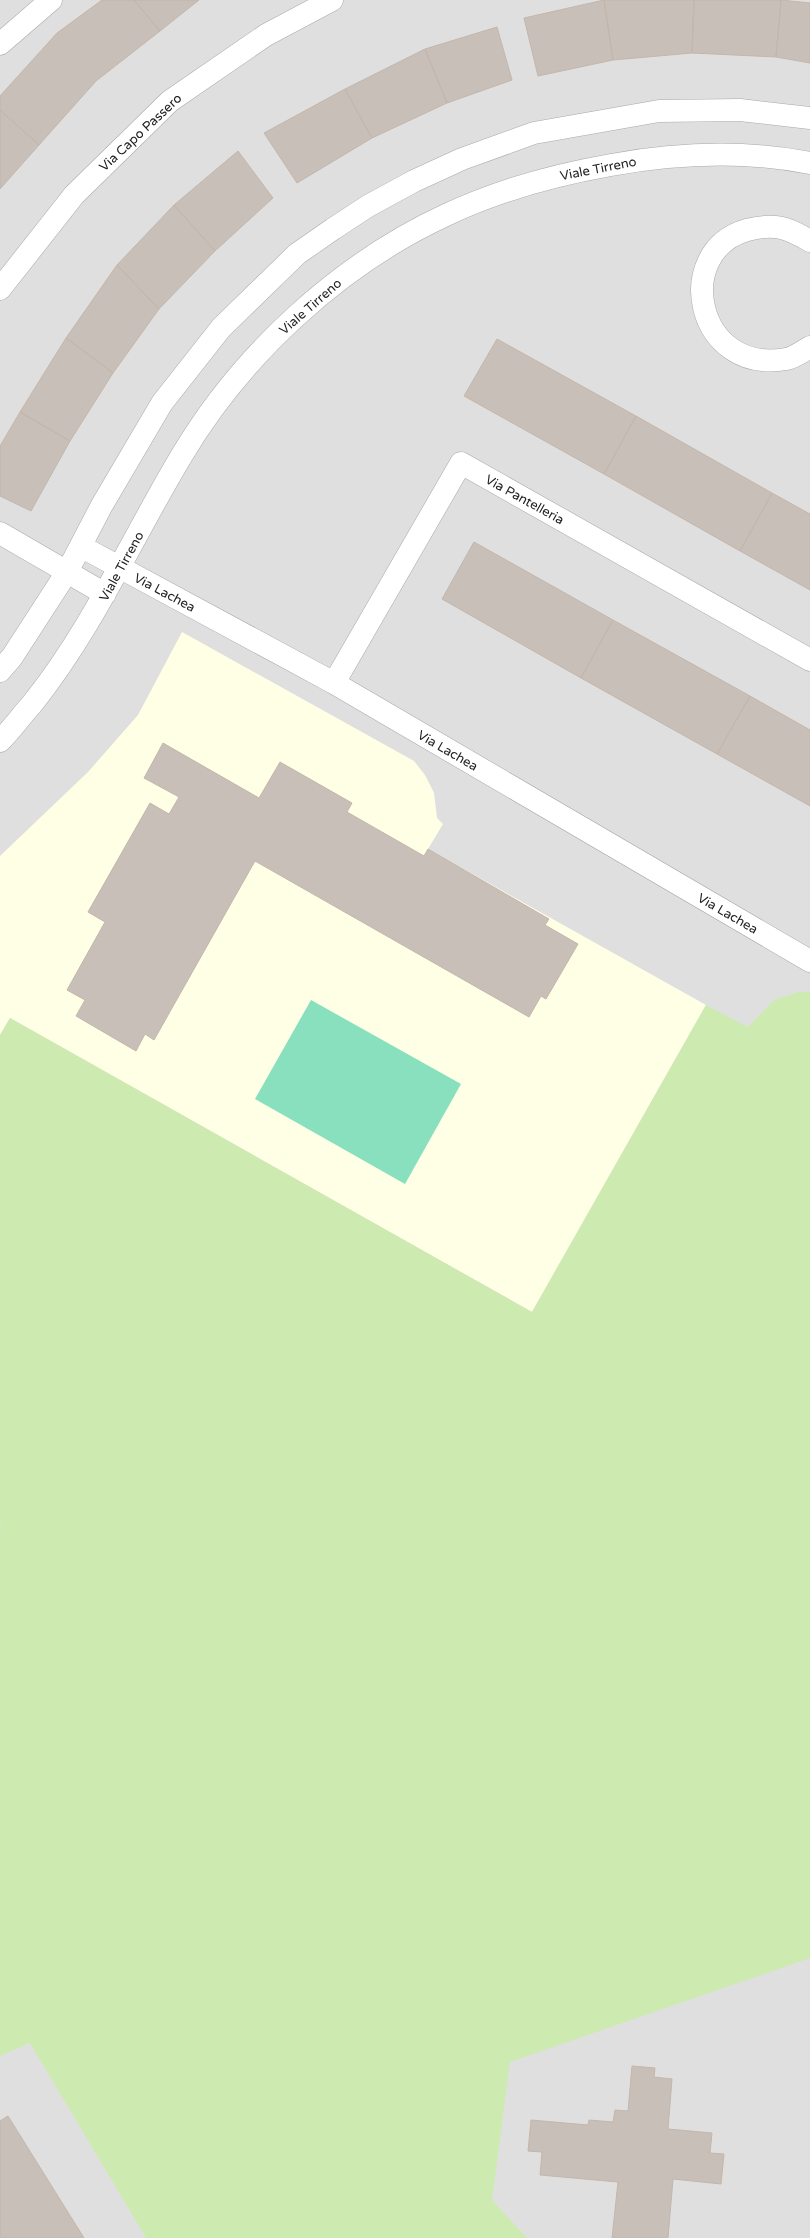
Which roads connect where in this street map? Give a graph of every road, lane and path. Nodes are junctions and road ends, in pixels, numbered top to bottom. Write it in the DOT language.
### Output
graph roads {
  1 [pos="51,0"];
  2 [pos="332,0"];
  3 [pos="0,44"];
  4 [pos="810,118"];
  5 [pos="810,163"];
  6 [pos="810,241"];
  7 [pos="0,289"];
  8 [pos="810,347"];
  9 [pos="0,533"];
  10 [pos="82,547"];
  11 [pos="120,568"];
  12 [pos="67,572"];
  13 [pos="105,594"];
  14 [pos="810,660"];
  15 [pos="0,671"];
  16 [pos="334,683"];
  17 [pos="0,741"];
  18 [pos="810,961"];
  1 -- 3 [label="street"];
  2 -- 7 [label="street, Via Capo Passero"];
  4 -- 10 [label="street"];
  5 -- 11 [label="street, Viale Tirreno"];
  6 -- 8 [label="street"];
  9 -- 12 [label="street"];
  10 -- 11 [label="street, Via Lachea"];
  10 -- 12 [label="street"];
  11 -- 13 [label="street, Viale Tirreno"];
  11 -- 16 [label="street, Via Lachea"];
  12 -- 13 [label="street"];
  12 -- 15 [label="street"];
  13 -- 17 [label="street, Viale Tirreno"];
  14 -- 16 [label="street, Via Pantelleria"];
  16 -- 18 [label="street, Via Lachea"];
}
